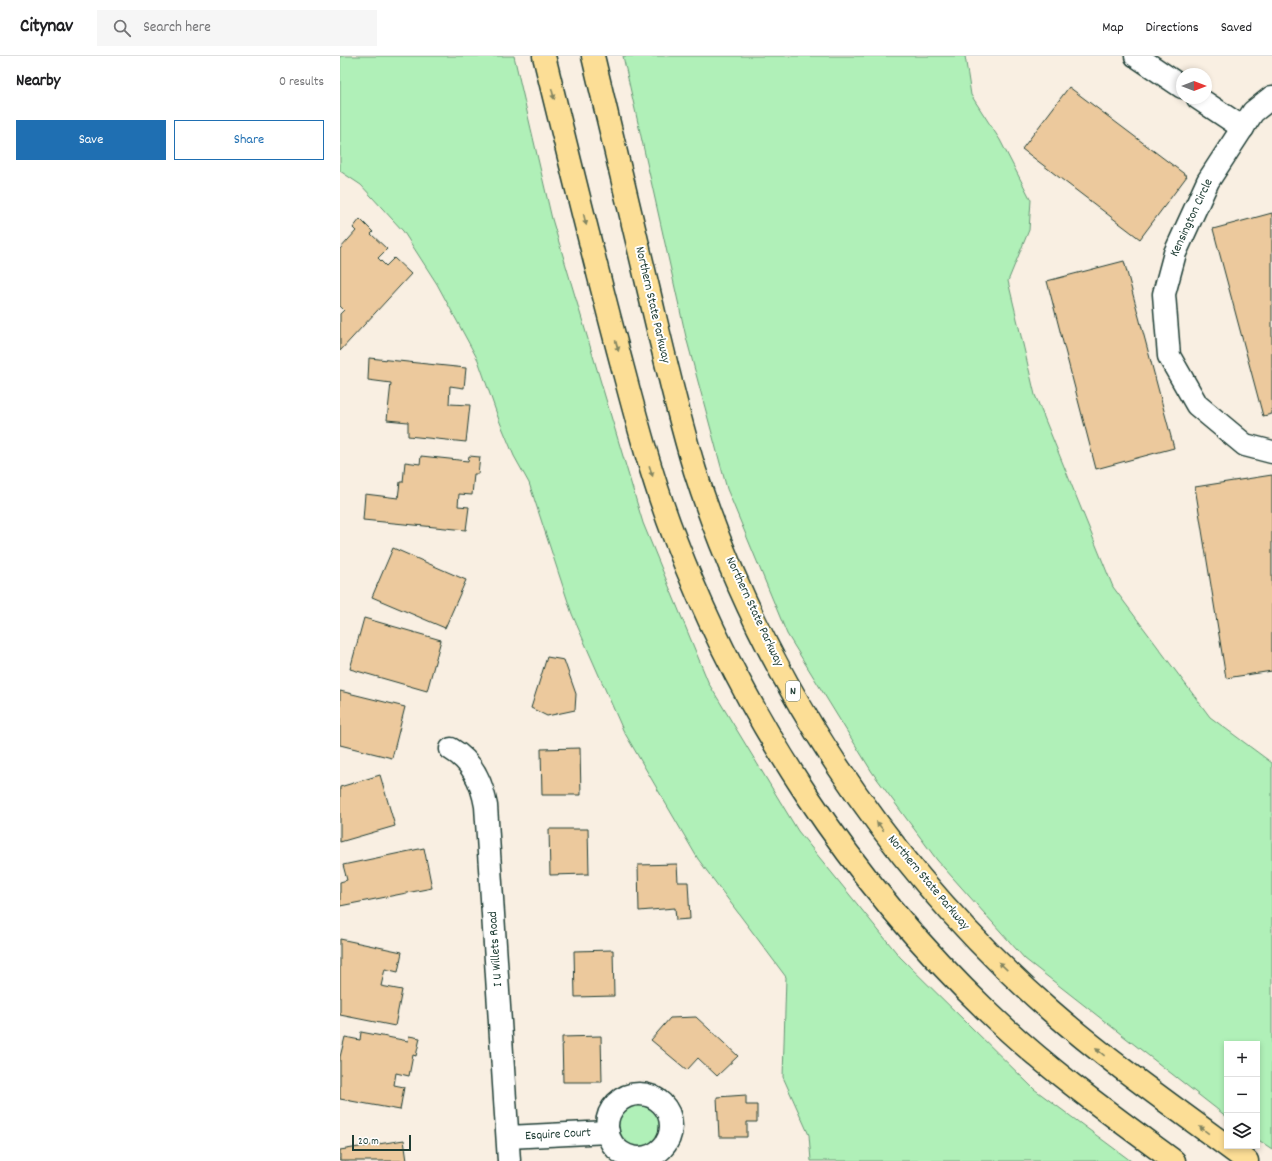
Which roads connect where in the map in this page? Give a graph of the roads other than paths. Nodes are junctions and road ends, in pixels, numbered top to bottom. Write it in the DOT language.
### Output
graph roads {
  1 [pos="544,56"];
  2 [pos="593,56"];
  3 [pos="1136,56"];
  4 [pos="1176,83"];
  5 [pos="1272,97"];
  6 [pos="1207,104"];
  7 [pos="1243,128"];
  8 [pos="1272,452"];
  9 [pos="451,749"];
  10 [pos="608,1132"];
  11 [pos="508,1137"];
  12 [pos="509,1161"];
  13 [pos="1174,1161"];
  14 [pos="1247,1161"];
  1 -- 13 [label="highway, one-way"];
  14 -- 2 [label="highway, Northern State Parkway / N, one-way"];
  3 -- 4 [label="street"];
  5 -- 7 [label="street, Kensington Circle"];
  6 -- 7 [label="street"];
  7 -- 8 [label="street, Kensington Circle"];
  9 -- 11 [label="street, I U Willets Road"];
  10 -- 11 [label="street, Esquire Court"];
  11 -- 12 [label="street, I U Willets Road"];
}
